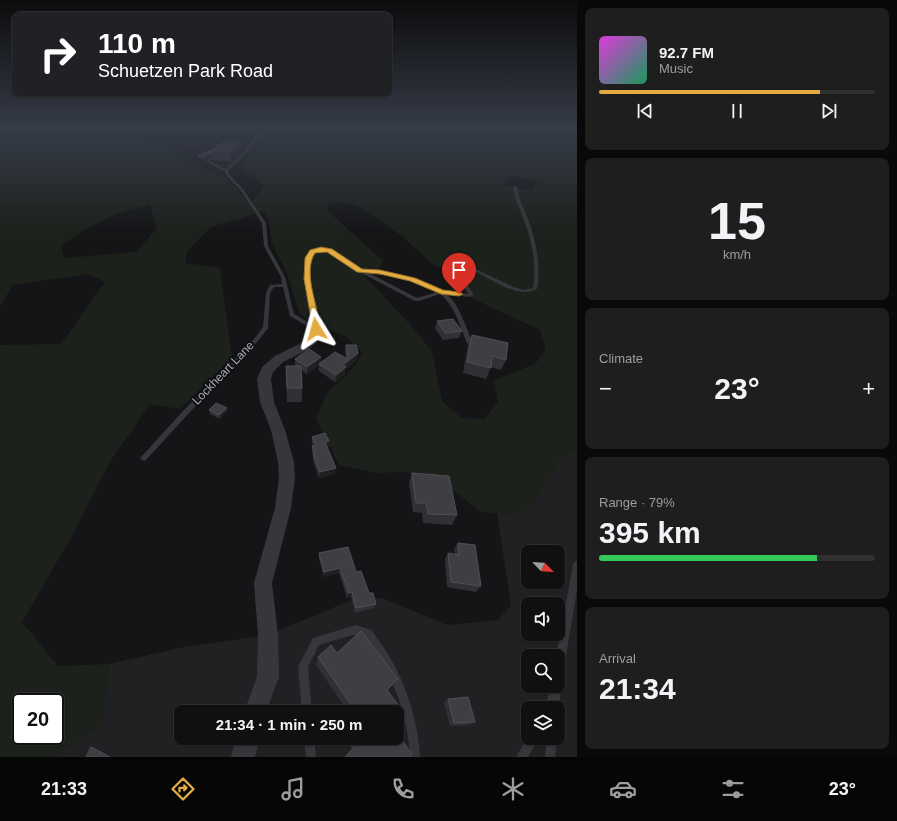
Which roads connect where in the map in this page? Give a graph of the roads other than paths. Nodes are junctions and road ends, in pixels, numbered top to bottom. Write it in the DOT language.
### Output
graph roads {
  1 [pos="210,162"];
  2 [pos="234,162"];
  3 [pos="226,171"];
  4 [pos="515,188"];
  5 [pos="360,270"];
  6 [pos="284,285"];
  7 [pos="441,292"];
  8 [pos="316,329"];
  9 [pos="470,343"];
  10 [pos="144,458"];
  11 [pos="577,565"];
  12 [pos="562,649"];
  13 [pos="258,705"];
  14 [pos="306,705"];
  15 [pos="246,745"];
  16 [pos="310,745"];
  17 [pos="529,745"];
  18 [pos="551,745"];
  19 [pos="243,757"];
  20 [pos="311,757"];
  21 [pos="415,757"];
  22 [pos="521,757"];
  23 [pos="550,757"];
  1 -- 3 [label="lane"];
  2 -- 3 [label="lane"];
  3 -- 6 [label="lane"];
  4 -- 7 [label="lane"];
  5 -- 7 [label="lane"];
  5 -- 7 [label="lane"];
  5 -- 8 [label="lane"];
  6 -- 8 [label="lane"];
  6 -- 10 [label="lane, Lockheart Lane"];
  7 -- 9 [label="lane"];
  8 -- 13 [label="street"];
  11 -- 12 [label="lane"];
  14 -- 21 [label="lane"];
  15 -- 19 [label="street"];
  16 -- 20 [label="lane"];
  17 -- 22 [label="lane"];
  18 -- 23 [label="lane"];
}
